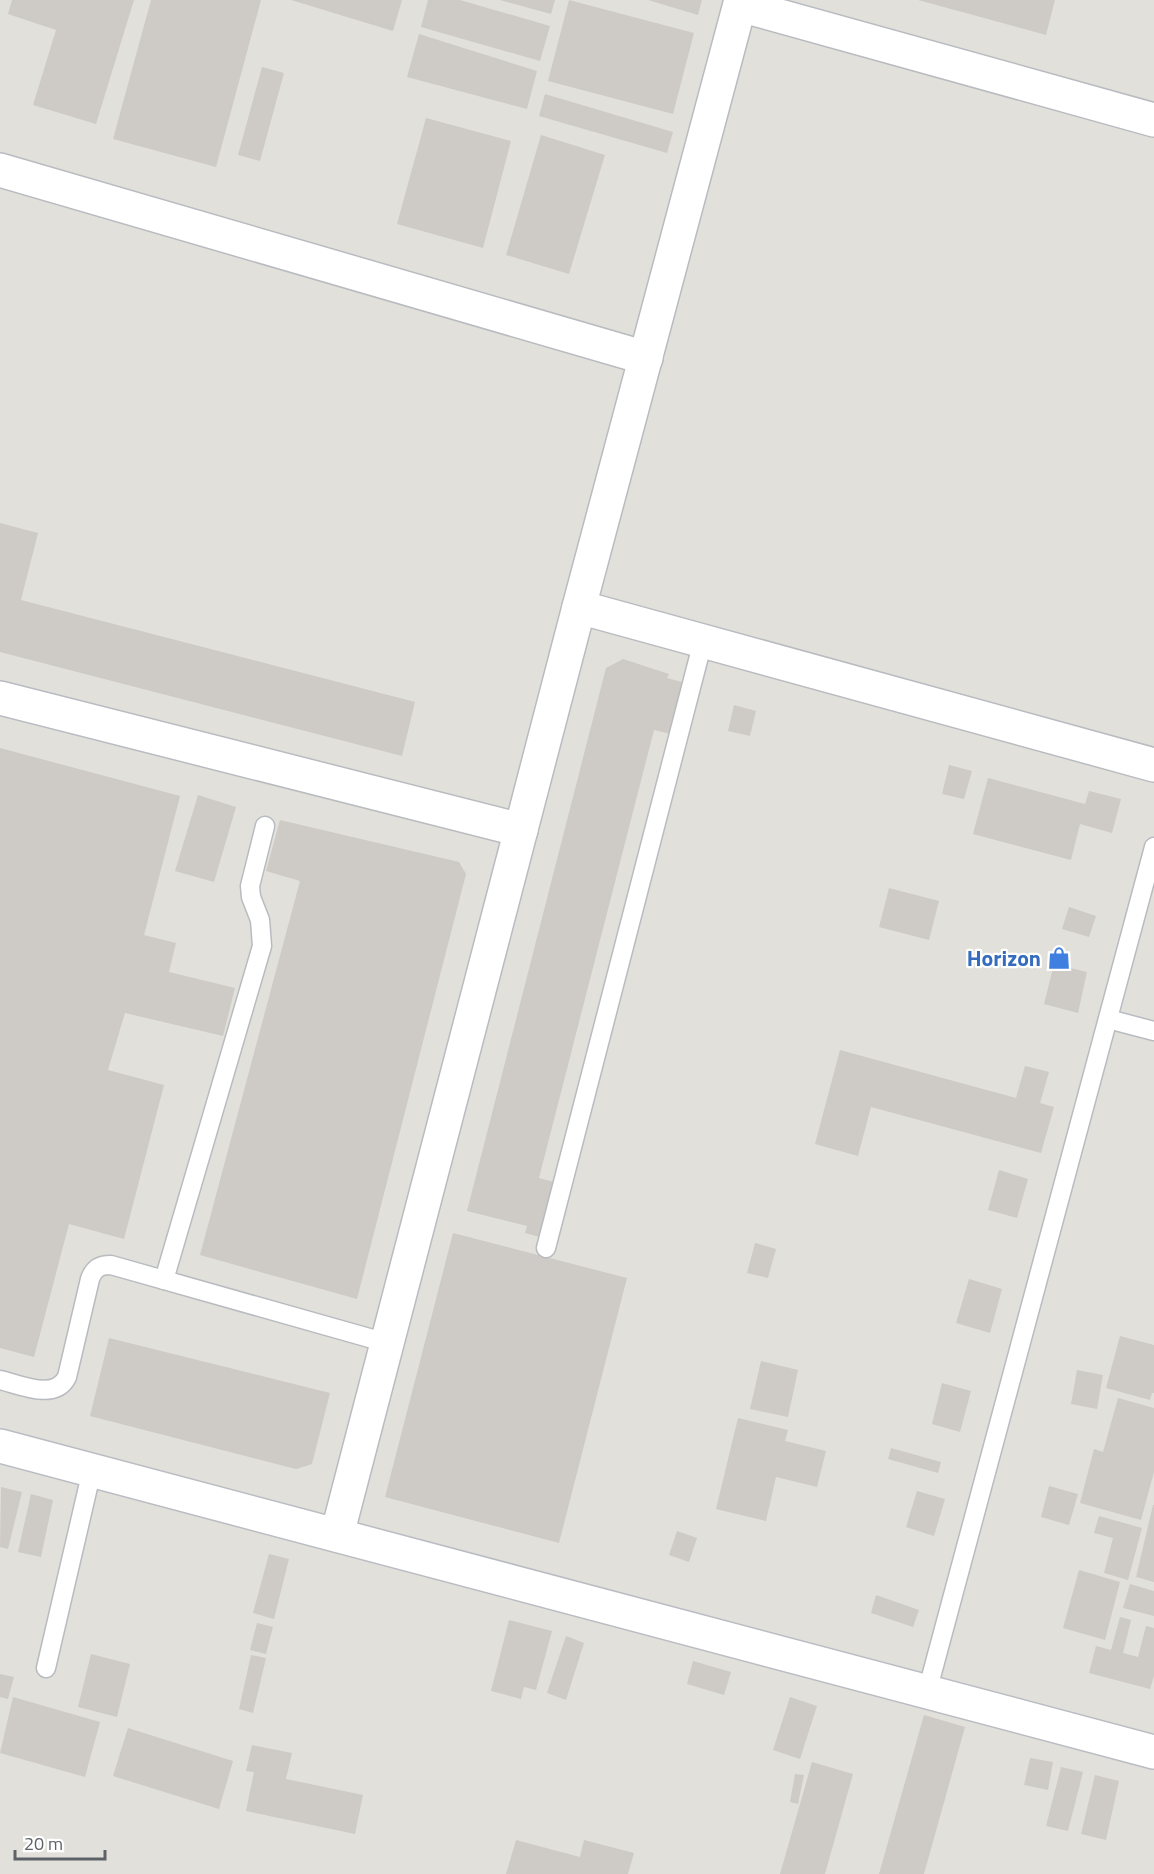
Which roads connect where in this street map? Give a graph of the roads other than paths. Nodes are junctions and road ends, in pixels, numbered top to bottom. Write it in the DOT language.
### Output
graph roads {
  1 [pos="740,3"];
  2 [pos="1154,120"];
  3 [pos="0,170"];
  4 [pos="646,358"];
  5 [pos="579,607"];
  6 [pos="703,641"];
  7 [pos="0,698"];
  8 [pos="1154,765"];
  9 [pos="266,826"];
  10 [pos="521,830"];
  11 [pos="1154,847"];
  12 [pos="1108,1019"];
  13 [pos="1154,1031"];
  14 [pos="546,1248"];
  15 [pos="164,1280"];
  16 [pos="387,1343"];
  17 [pos="0,1380"];
  18 [pos="0,1446"];
  19 [pos="92,1470"];
  20 [pos="337,1535"];
  21 [pos="46,1668"];
  22 [pos="927,1692"];
  23 [pos="1154,1752"];
  1 -- 2 [label="street"];
  1 -- 4 [label="street"];
  3 -- 4 [label="street"];
  4 -- 5 [label="street"];
  5 -- 6 [label="street"];
  5 -- 10 [label="street"];
  6 -- 8 [label="street"];
  6 -- 14 [label="lane"];
  7 -- 10 [label="street"];
  9 -- 15 [label="lane"];
  10 -- 16 [label="street"];
  11 -- 12 [label="lane"];
  12 -- 13 [label="lane"];
  12 -- 22 [label="lane"];
  15 -- 16 [label="lane"];
  15 -- 17 [label="lane"];
  16 -- 20 [label="street"];
  18 -- 19 [label="street"];
  19 -- 20 [label="street"];
  19 -- 21 [label="lane"];
  20 -- 22 [label="street"];
  22 -- 23 [label="street"];
}
